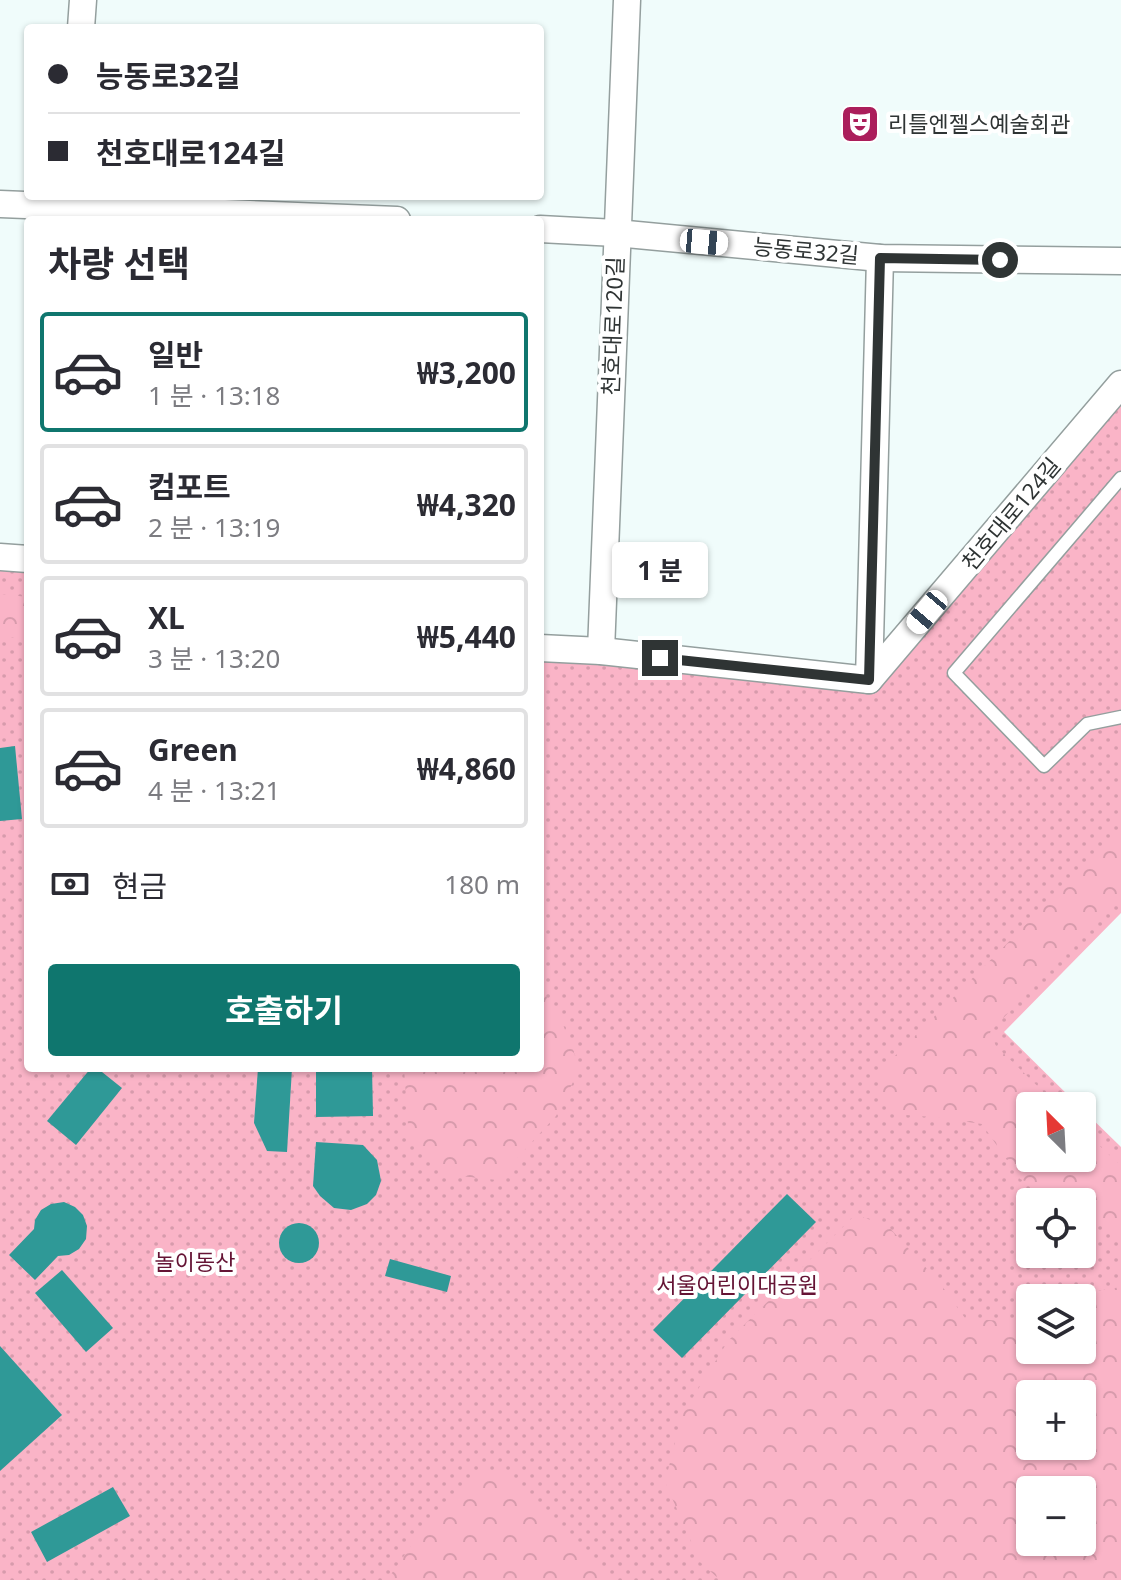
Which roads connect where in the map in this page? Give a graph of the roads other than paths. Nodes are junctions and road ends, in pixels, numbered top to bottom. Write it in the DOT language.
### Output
graph roads {
  1 [pos="83,0"];
  2 [pos="627,0"];
  3 [pos="81,24"];
  4 [pos="0,204"];
  5 [pos="75,208"];
  6 [pos="277,216"];
  7 [pos="544,229"];
  8 [pos="616,233"];
  9 [pos="880,258"];
  10 [pos="1121,261"];
  11 [pos="1121,384"];
  12 [pos="1121,478"];
  13 [pos="0,557"];
  14 [pos="24,559"];
  15 [pos="544,648"];
  16 [pos="601,651"];
  17 [pos="869,680"];
  18 [pos="1121,717"];
  1 -- 3 [label="street"];
  2 -- 8 [label="street, 천호대로120길"];
  4 -- 5 [label="street"];
  5 -- 6 [label="street"];
  7 -- 8 [label="street, 능동로32길"];
  8 -- 9 [label="street, 능동로32길"];
  8 -- 16 [label="street, 천호대로120길"];
  9 -- 10 [label="street, 능동로32길"];
  9 -- 17 [label="street"];
  11 -- 17 [label="street, 천호대로124길"];
  12 -- 18 [label="lane"];
  13 -- 14 [label="street"];
  15 -- 16 [label="street"];
  16 -- 17 [label="street"];
}
